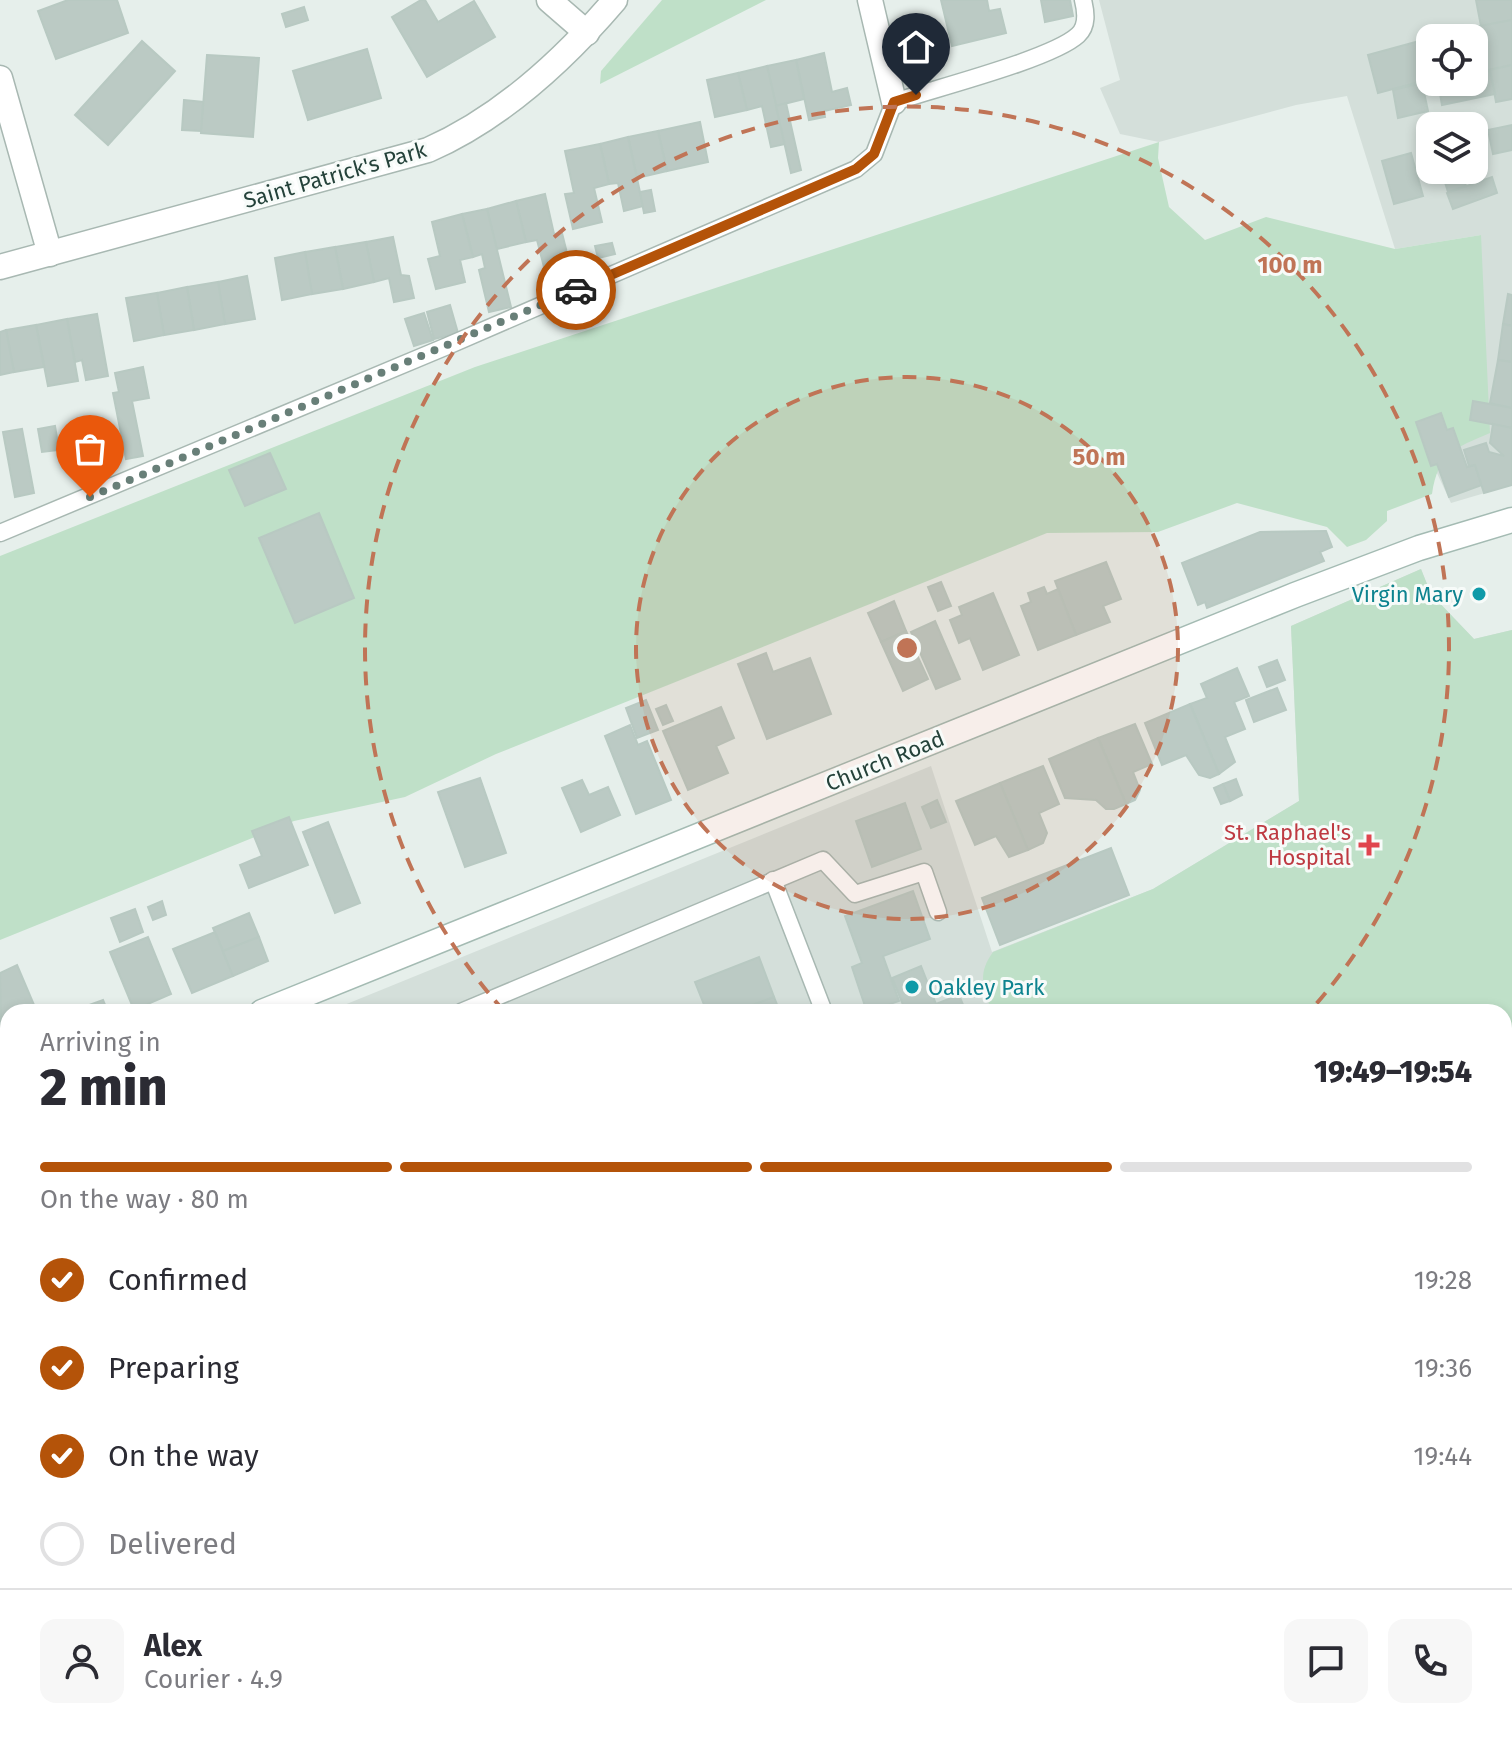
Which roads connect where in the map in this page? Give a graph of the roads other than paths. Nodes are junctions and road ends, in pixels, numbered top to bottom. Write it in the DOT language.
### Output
graph roads {
  1 [pos="549,0"];
  2 [pos="615,0"];
  3 [pos="870,0"];
  4 [pos="1083,0"];
  5 [pos="587,33"];
  6 [pos="0,78"];
  7 [pos="894,102"];
  8 [pos="50,254"];
  9 [pos="0,267"];
  10 [pos="1512,520"];
  11 [pos="0,533"];
  12 [pos="773,880"];
  13 [pos="938,912"];
  14 [pos="282,1004"];
  15 [pos="480,1004"];
  16 [pos="821,1004"];
  1 -- 5 [label="street"];
  2 -- 5 [label="street, Saint Patrick's Park"];
  3 -- 7 [label="street"];
  4 -- 7 [label="lane"];
  5 -- 8 [label="street, Saint Patrick's Park"];
  6 -- 8 [label="street"];
  7 -- 11 [label="lane"];
  8 -- 9 [label="street, Saint Patrick's Park"];
  10 -- 14 [label="street, Church Road"];
  12 -- 13 [label="lane"];
  12 -- 15 [label="lane"];
  12 -- 16 [label="lane"];
}
